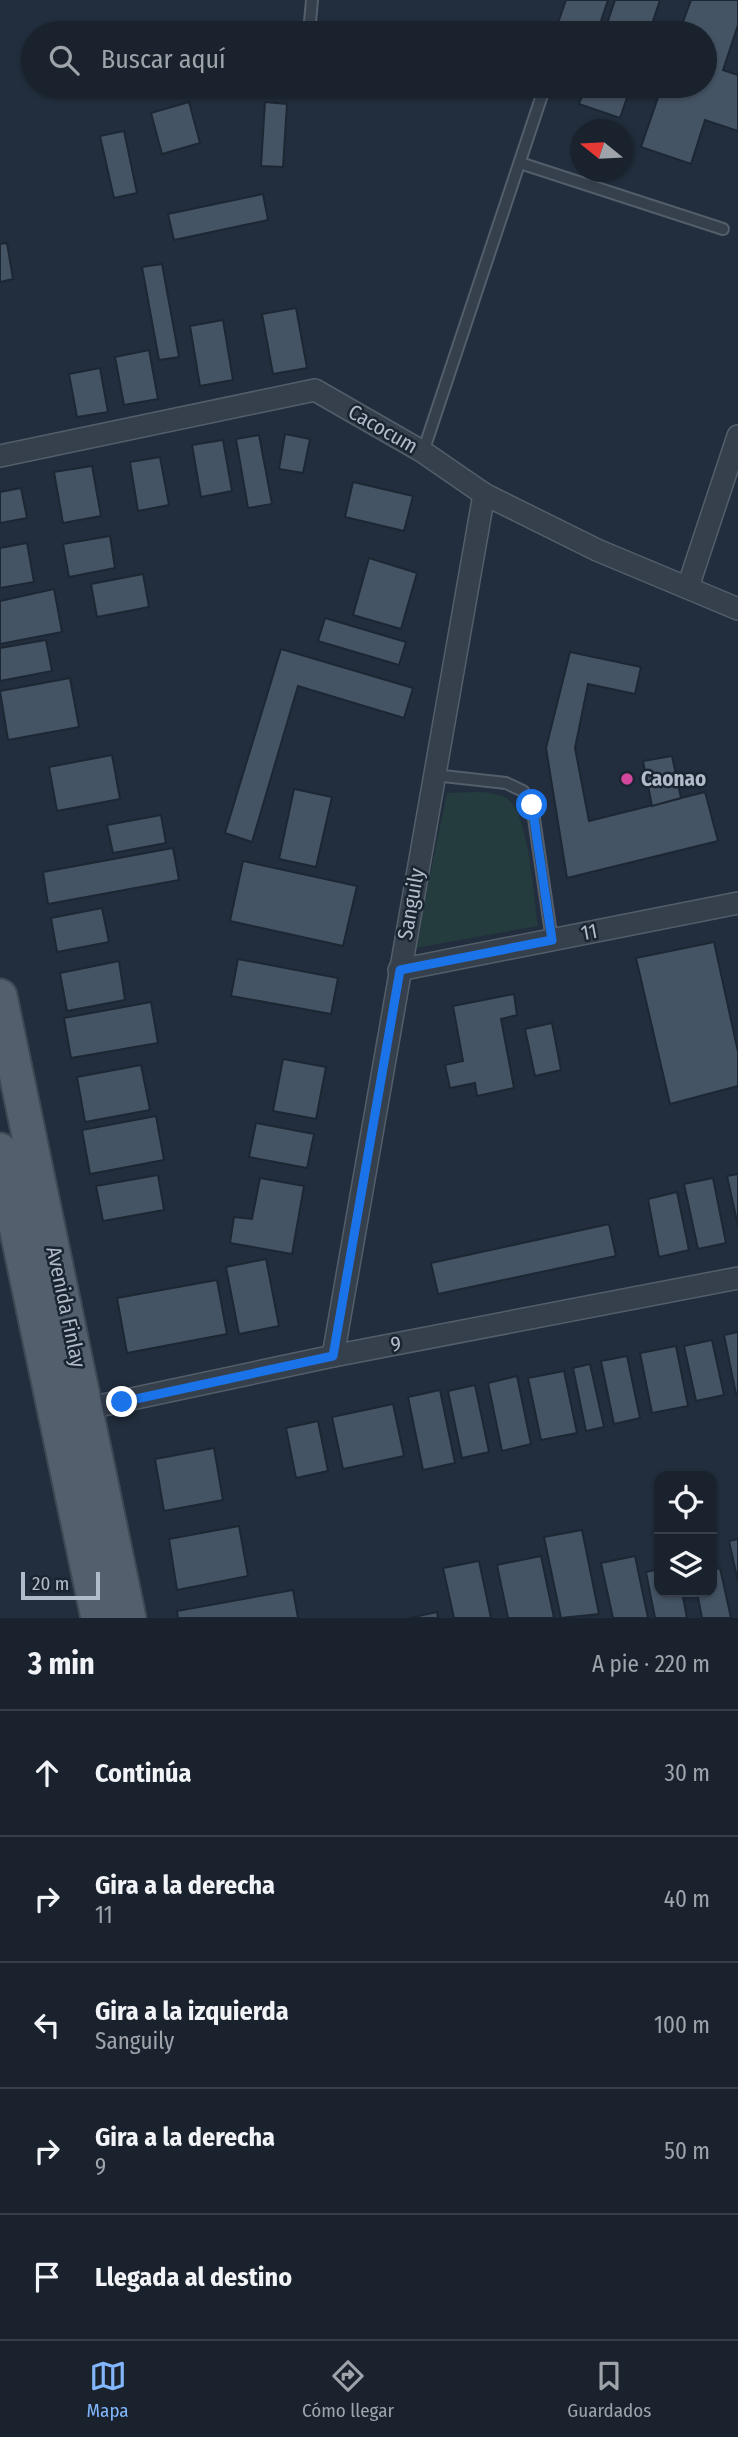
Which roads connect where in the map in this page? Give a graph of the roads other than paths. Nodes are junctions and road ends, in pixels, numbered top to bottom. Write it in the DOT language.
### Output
graph roads {
  1 [pos="312,0"];
  2 [pos="310,21"];
  3 [pos="541,98"];
  4 [pos="520,163"];
  5 [pos="723,229"];
  6 [pos="738,436"];
  7 [pos="423,452"];
  8 [pos="0,456"];
  9 [pos="484,494"];
  10 [pos="688,587"];
  11 [pos="738,609"];
  12 [pos="434,775"];
  13 [pos="738,903"];
  14 [pos="552,940"];
  15 [pos="400,970"];
  16 [pos="0,996"];
  17 [pos="4,1038"];
  18 [pos="0,1150"];
  19 [pos="738,1278"];
  20 [pos="333,1356"];
  21 [pos="72,1412"];
  22 [pos="99,1618"];
  23 [pos="130,1618"];
  1 -- 2 [label="lane"];
  3 -- 4 [label="lane"];
  4 -- 5 [label="lane"];
  4 -- 7 [label="lane"];
  6 -- 10 [label="street"];
  7 -- 8 [label="street, Cacocum"];
  7 -- 9 [label="street, Cacocum"];
  9 -- 10 [label="street, Cacocum"];
  9 -- 12 [label="street, Sanguily"];
  10 -- 11 [label="street, Cacocum"];
  12 -- 14 [label="lane"];
  12 -- 15 [label="street, Sanguily"];
  13 -- 14 [label="street, 11"];
  14 -- 15 [label="street, 11"];
  15 -- 20 [label="street, Sanguily"];
  16 -- 17 [label="main road, Avenida Finlay"];
  17 -- 21 [label="main road, Avenida Finlay"];
  18 -- 21 [label="main road, Avenida Finlay"];
  19 -- 20 [label="street, 9"];
  20 -- 21 [label="street, 9"];
  21 -- 22 [label="main road, Avenida Finlay"];
  21 -- 23 [label="main road, Avenida Finlay"];
}
